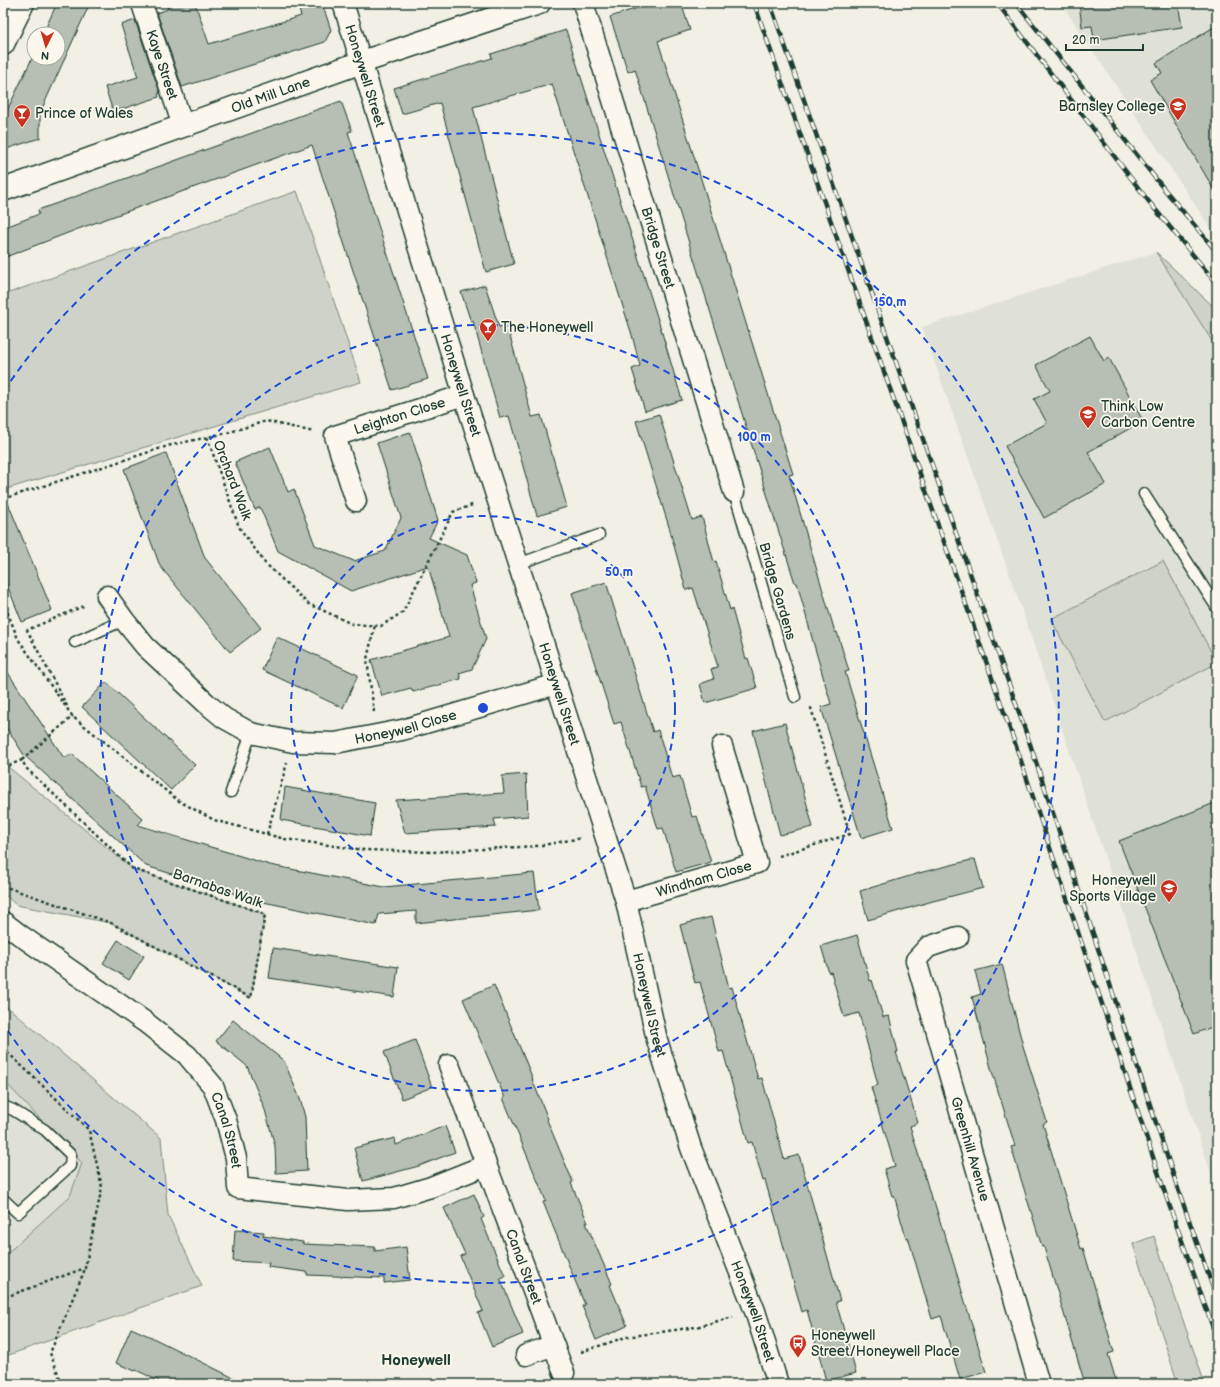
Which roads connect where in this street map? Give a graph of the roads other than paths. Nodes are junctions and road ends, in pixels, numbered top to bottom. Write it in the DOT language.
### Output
graph roads {
  1 [pos="23,3"];
  2 [pos="343,3"];
  3 [pos="538,3"];
  4 [pos="583,3"];
  5 [pos="142,4"];
  6 [pos="4,37"];
  7 [pos="362,62"];
  8 [pos="183,126"];
  9 [pos="3,190"];
  10 [pos="464,395"];
  11 [pos="734,492"];
  12 [pos="1144,494"];
  13 [pos="356,501"];
  14 [pos="599,535"];
  15 [pos="518,564"];
  16 [pos="107,596"];
  17 [pos="1217,608"];
  18 [pos="124,620"];
  19 [pos="75,642"];
  20 [pos="557,684"];
  21 [pos="795,697"];
  22 [pos="251,733"];
  23 [pos="722,746"];
  24 [pos="231,792"];
  25 [pos="626,901"];
  26 [pos="3,922"];
  27 [pos="958,938"];
  28 [pos="449,1066"];
  29 [pos="3,1106"];
  30 [pos="486,1165"];
  31 [pos="3,1199"];
  32 [pos="526,1355"];
  33 [pos="778,1384"];
  34 [pos="1039,1384"];
  1 -- 6 [label="main road"];
  2 -- 7 [label="street, Honeywell Street"];
  3 -- 7 [label="main road, Old Mill Lane"];
  4 -- 11 [label="street, Bridge Street"];
  5 -- 8 [label="street, Kaye Street"];
  7 -- 8 [label="main road, Old Mill Lane"];
  7 -- 10 [label="street, Honeywell Street"];
  8 -- 9 [label="main road, Old Mill Lane"];
  10 -- 13 [label="street, Leighton Close"];
  10 -- 15 [label="street, Honeywell Street"];
  11 -- 21 [label="lane, Bridge Gardens"];
  12 -- 17 [label="lane"];
  14 -- 15 [label="lane"];
  15 -- 20 [label="street, Honeywell Street"];
  16 -- 18 [label="street, Honeywell Close"];
  18 -- 19 [label="lane"];
  18 -- 22 [label="street, Honeywell Close"];
  20 -- 22 [label="street, Honeywell Close"];
  20 -- 25 [label="street, Honeywell Street"];
  22 -- 24 [label="lane"];
  23 -- 25 [label="street, Windham Close"];
  25 -- 33 [label="street, Honeywell Street"];
  26 -- 30 [label="street, Canal Street"];
  27 -- 34 [label="street, Greenhill Avenue"];
  28 -- 30 [label="street, Canal Street"];
  29 -- 31 [label="lane"];
  30 -- 32 [label="street, Canal Street"];
}
